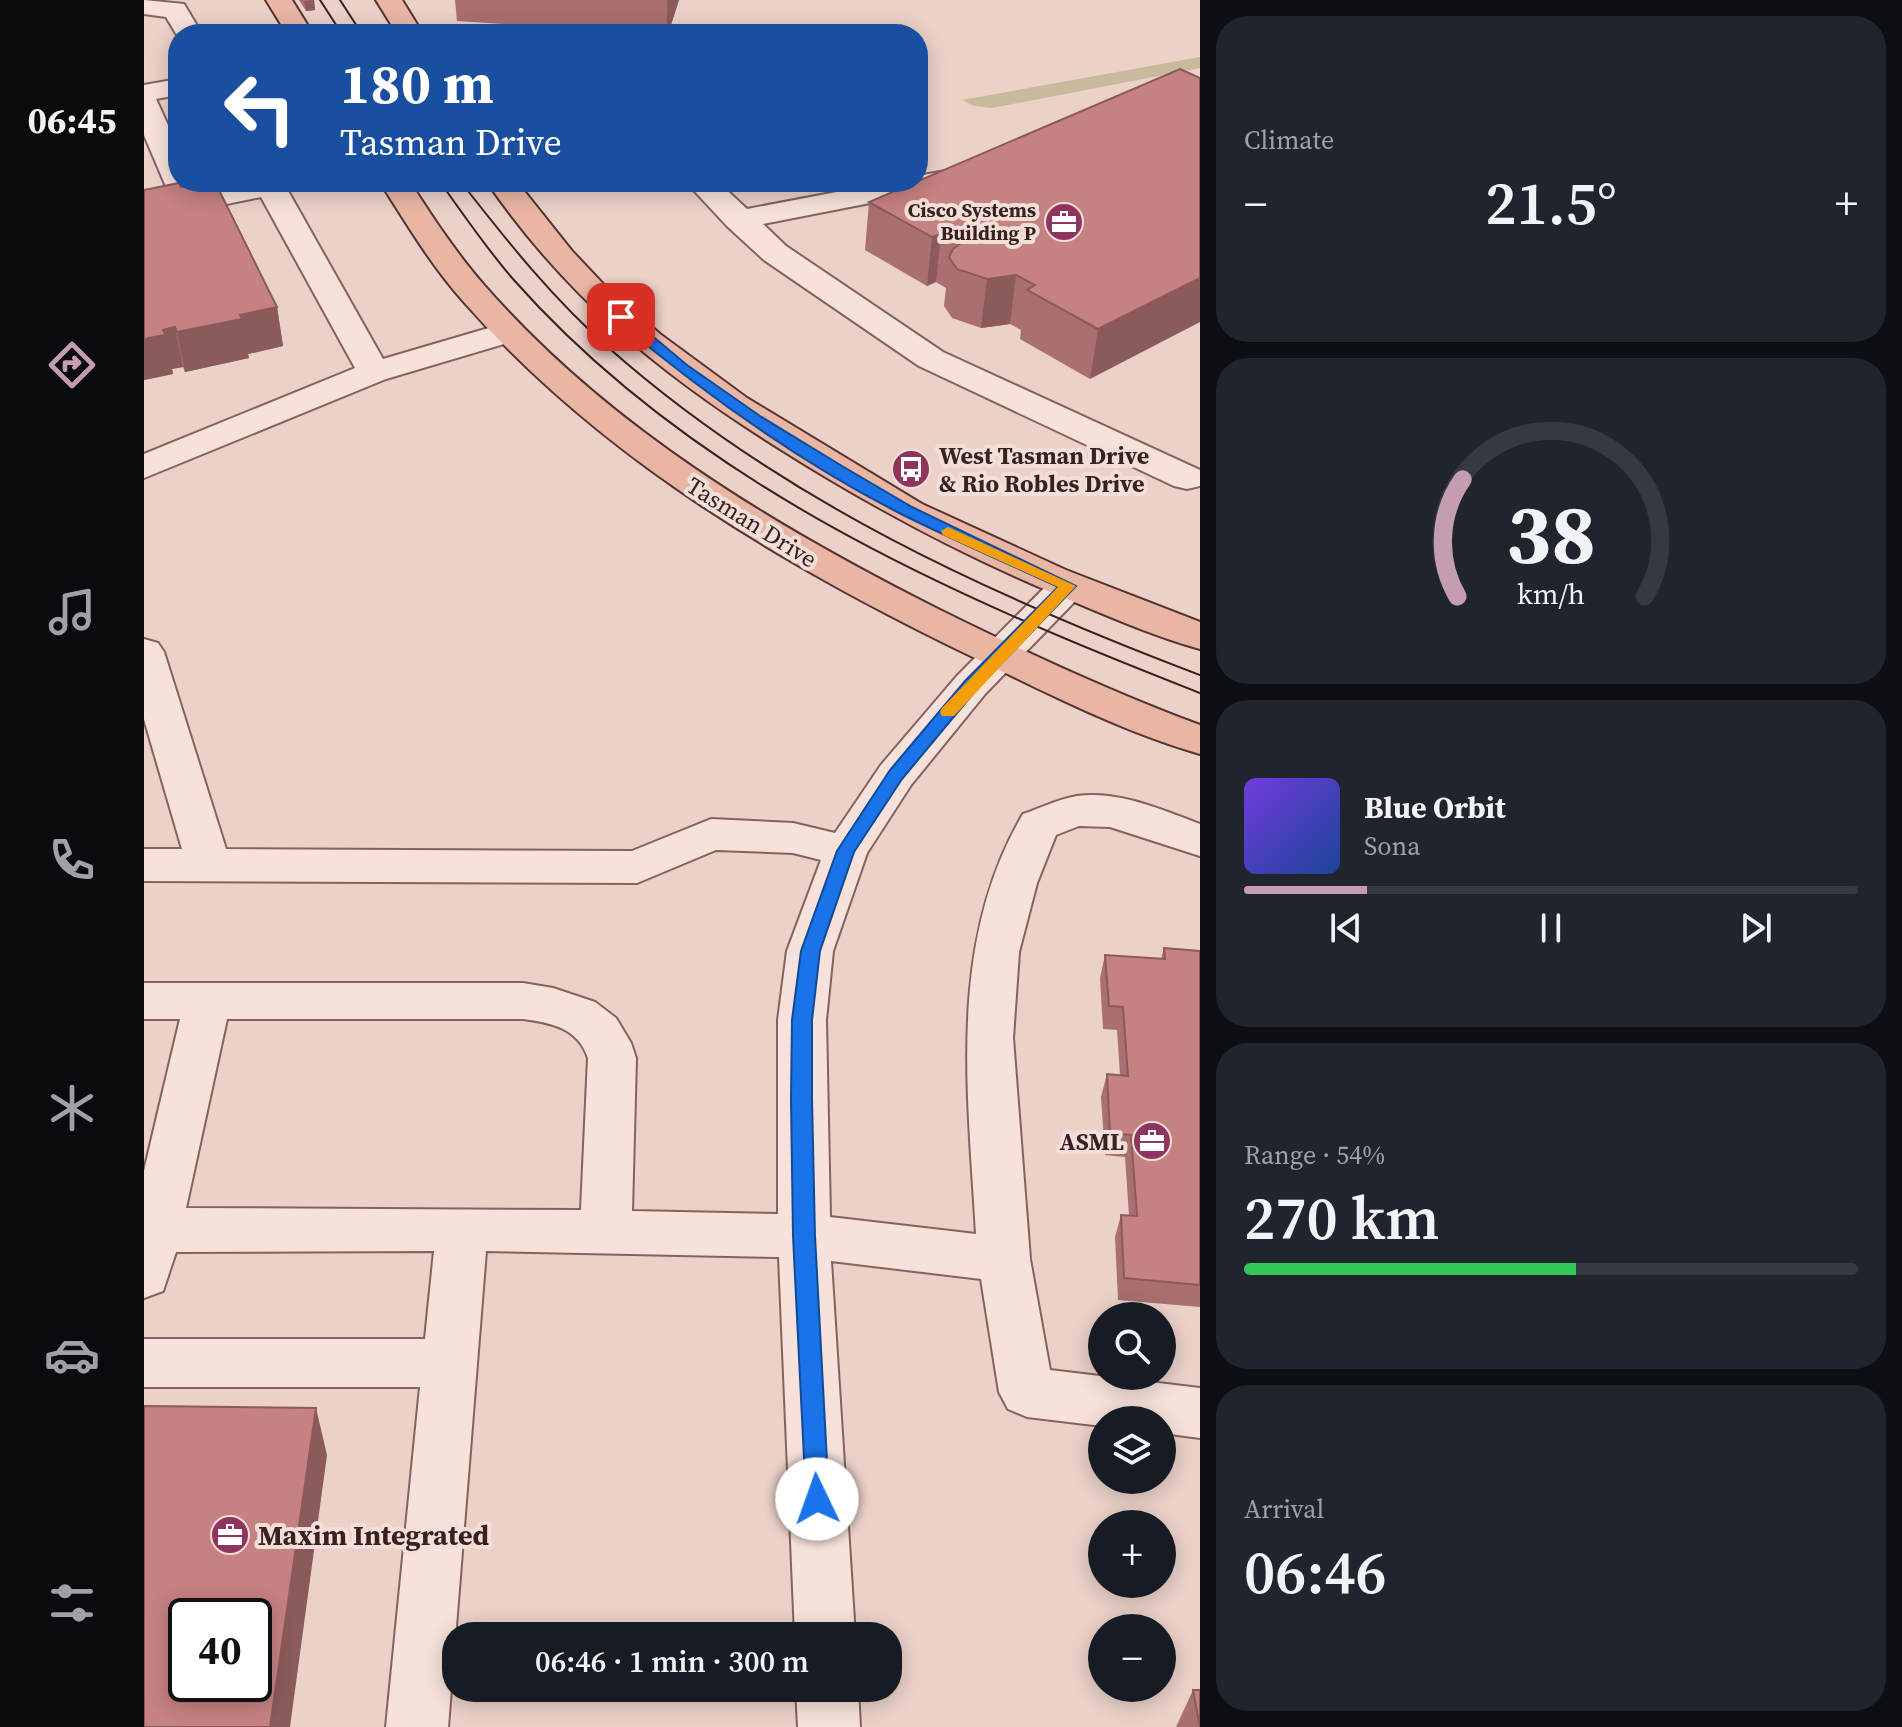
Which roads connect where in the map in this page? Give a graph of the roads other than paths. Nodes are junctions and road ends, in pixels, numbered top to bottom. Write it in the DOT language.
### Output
graph roads {
  1 [pos="279,0"];
  2 [pos="389,0"];
  3 [pos="144,6"];
  4 [pos="183,24"];
  5 [pos="294,24"];
  6 [pos="404,24"];
  7 [pos="168,89"];
  8 [pos="144,93"];
  9 [pos="144,102"];
  10 [pos="168,158"];
  11 [pos="962,177"];
  12 [pos="928,184"];
  13 [pos="183,192"];
  14 [pos="235,192"];
  15 [pos="273,192"];
  16 [pos="401,192"];
  17 [pos="510,192"];
  18 [pos="711,192"];
  19 [pos="884,192"];
  20 [pos="738,220"];
  21 [pos="509,332"];
  22 [pos="374,372"];
  23 [pos="144,467"];
  24 [pos="1187,478"];
  25 [pos="1068,586"];
  26 [pos="1200,636"];
  27 [pos="144,652"];
  28 [pos="1001,655"];
  29 [pos="1200,740"];
  30 [pos="1200,841"];
  31 [pos="846,851"];
  32 [pos="144,865"];
  33 [pos="209,865"];
  34 [pos="144,1001"];
  35 [pos="207,1001"];
  36 [pos="462,1229"];
  37 [pos="606,1231"];
  38 [pos="804,1236"];
  39 [pos="147,1245"];
  40 [pos="1004,1259"];
  41 [pos="144,1363"];
  42 [pos="450,1363"];
  43 [pos="1200,1413"];
  44 [pos="824,1622"];
  45 [pos="828,1702"];
  46 [pos="417,1727"];
  47 [pos="829,1727"];
  1 -- 5 [label="main road"];
  2 -- 6 [label="main road"];
  3 -- 4 [label="street"];
  7 -- 8 [label="street"];
  9 -- 10 [label="street"];
  11 -- 12 [label="street"];
  13 -- 14 [label="street"];
  15 -- 22 [label="street"];
  16 -- 21 [label="main road, Tasman Drive"];
  17 -- 25 [label="main road"];
  18 -- 20 [label="street"];
  19 -- 20 [label="street"];
  20 -- 24 [label="street"];
  21 -- 22 [label="street"];
  21 -- 28 [label="main road, Tasman Drive"];
  22 -- 23 [label="street"];
  25 -- 26 [label="main road"];
  25 -- 28 [label="street"];
  27 -- 33 [label="street"];
  28 -- 29 [label="main road, Tasman Drive"];
  28 -- 31 [label="street"];
  30 -- 40 [label="street"];
  31 -- 33 [label="street"];
  31 -- 38 [label="street"];
  32 -- 33 [label="street"];
  34 -- 35 [label="street"];
  35 -- 37 [label="street"];
  35 -- 39 [label="street"];
  36 -- 37 [label="street"];
  36 -- 39 [label="street"];
  36 -- 42 [label="street"];
  37 -- 38 [label="street"];
  38 -- 40 [label="street"];
  38 -- 44 [label="street"];
  40 -- 43 [label="street"];
  41 -- 42 [label="street"];
  42 -- 46 [label="street"];
  45 -- 47 [label="street"];
}
